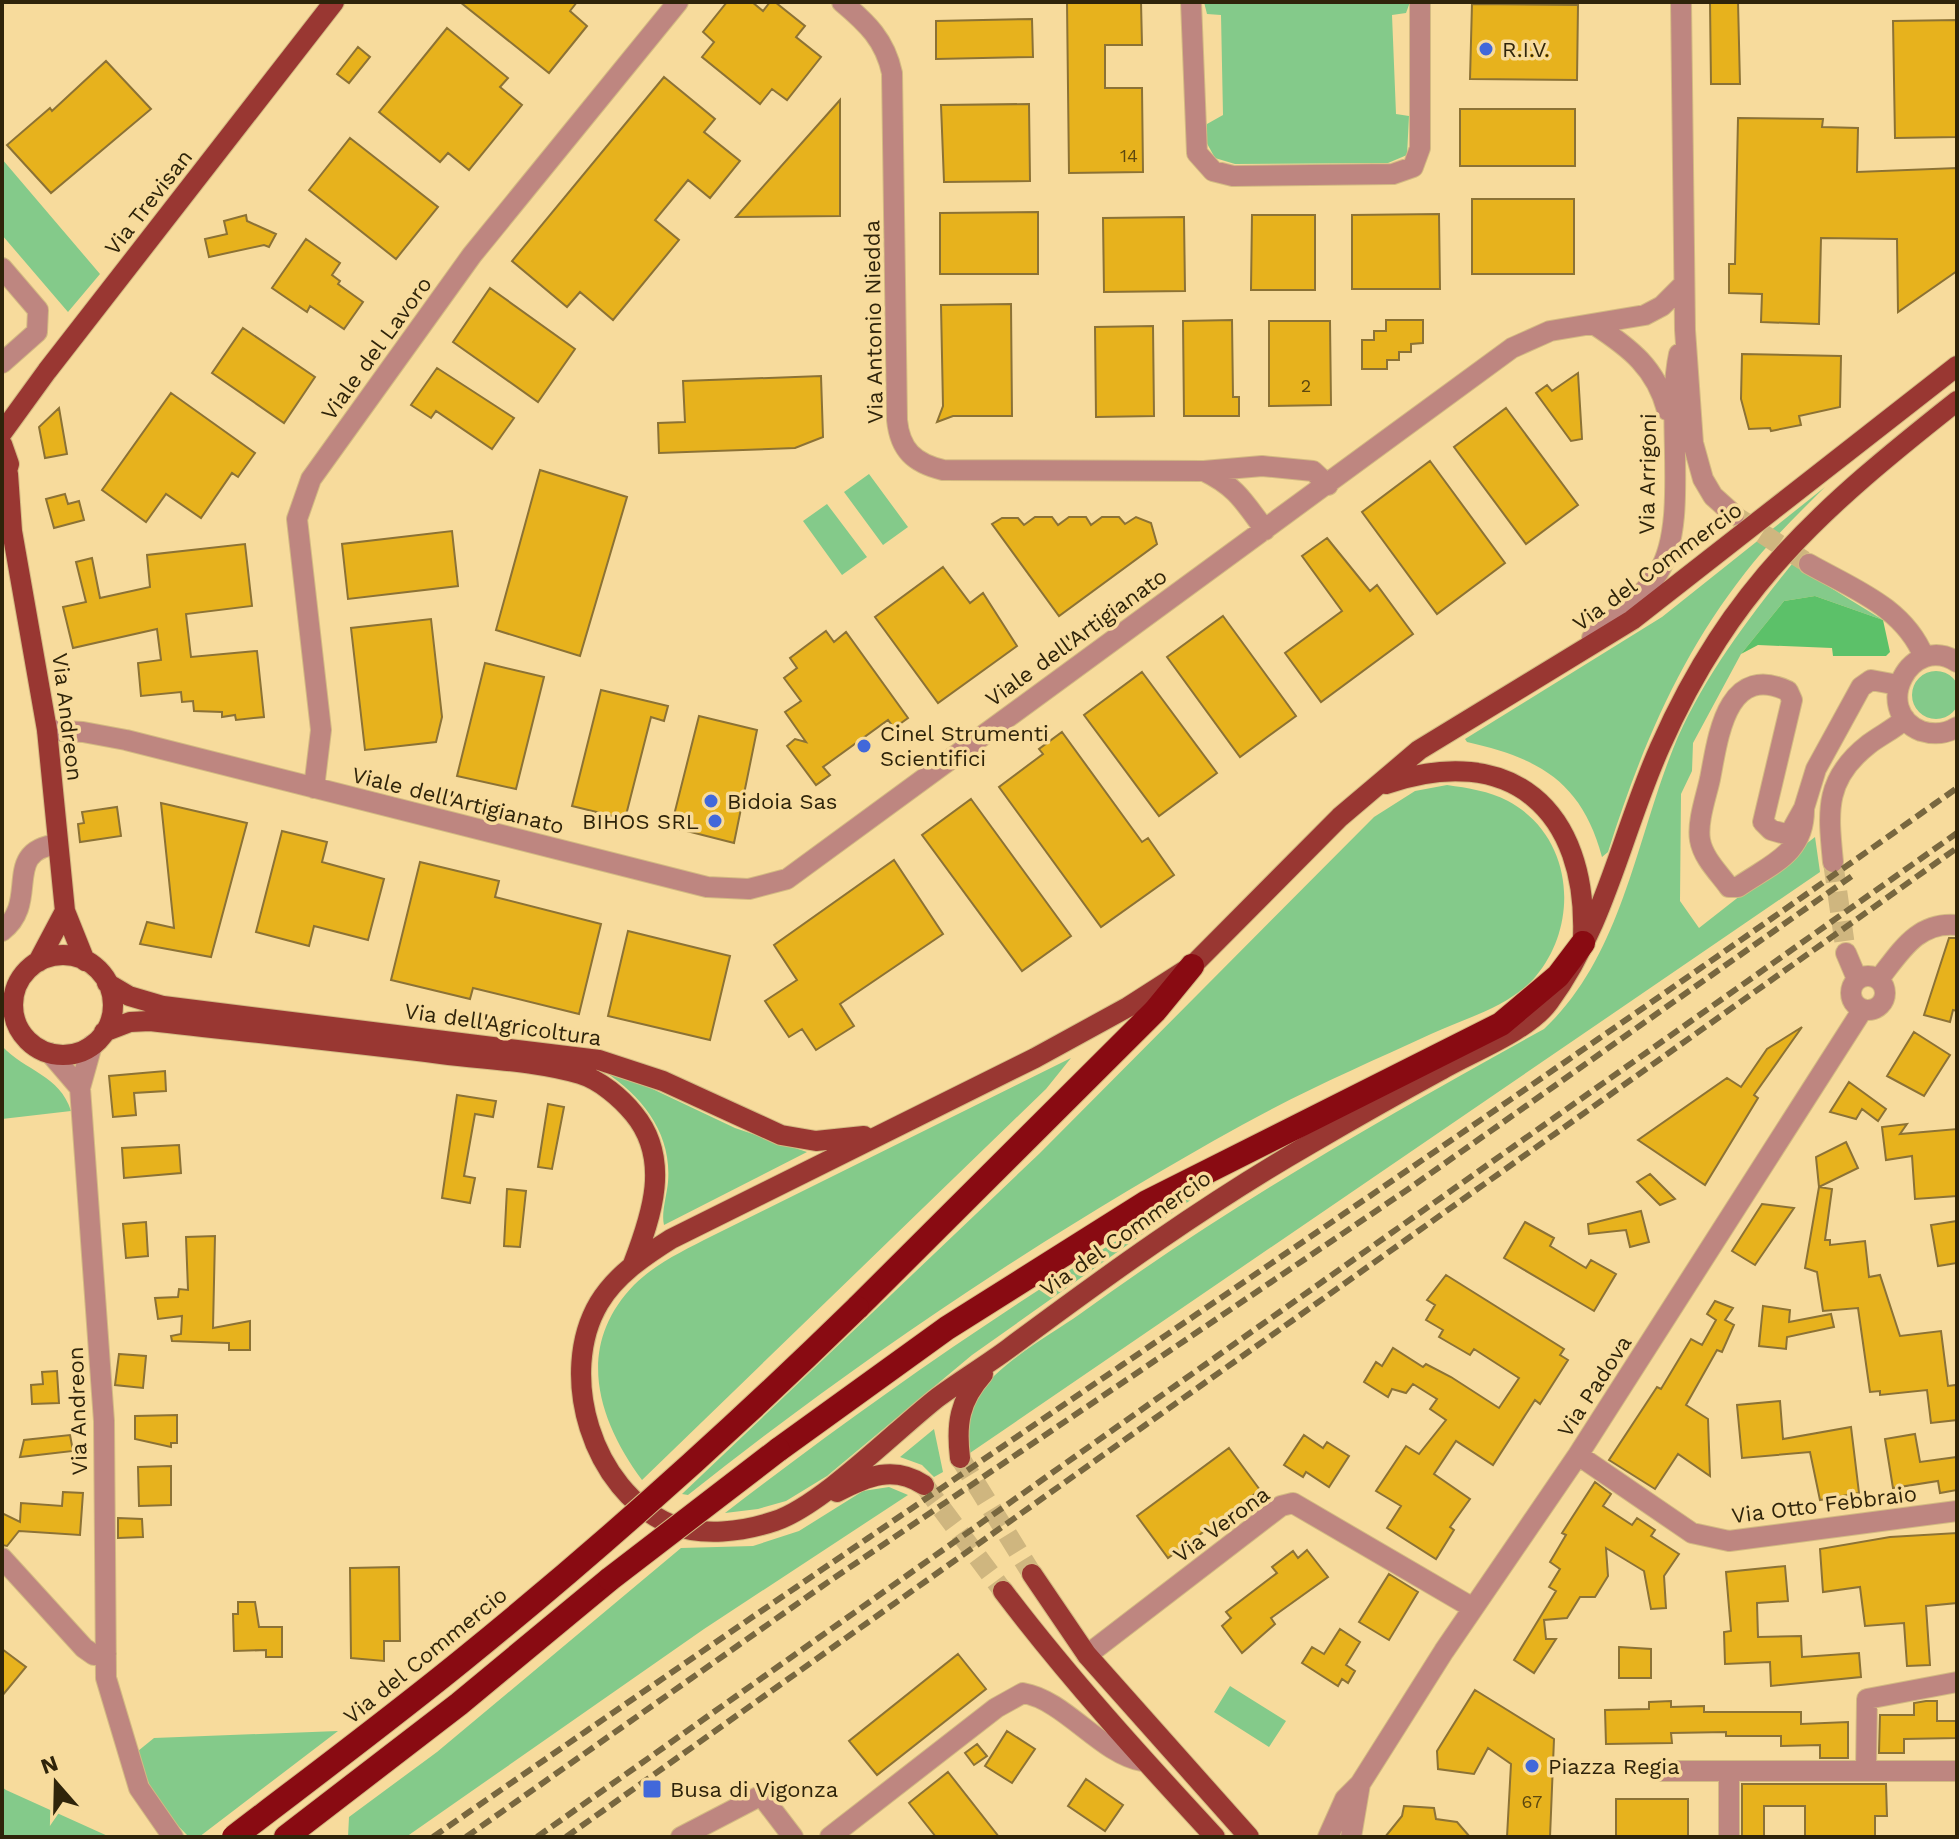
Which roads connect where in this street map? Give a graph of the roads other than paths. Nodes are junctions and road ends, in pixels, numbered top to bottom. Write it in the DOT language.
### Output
graph roads {
  1 [pos="334,2"];
  2 [pos="678,2"];
  3 [pos="842,2"];
  4 [pos="1191,2"];
  5 [pos="1420,2"];
  6 [pos="1681,2"];
  7 [pos="2,268"];
  8 [pos="1684,284"];
  9 [pos="1595,325"];
  10 [pos="1685,330"];
  11 [pos="2,363"];
  12 [pos="1957,366"];
  13 [pos="1957,401"];
  14 [pos="1672,429"];
  15 [pos="2,433"];
  16 [pos="2,444"];
  17 [pos="1204,471"];
  18 [pos="5,480"];
  19 [pos="1328,485"];
  20 [pos="1734,515"];
  21 [pos="7,527"];
  22 [pos="1265,530"];
  23 [pos="1809,564"];
  24 [pos="1924,657"];
  25 [pos="1957,662"];
  26 [pos="1555,669"];
  27 [pos="1898,685"];
  28 [pos="1905,719"];
  29 [pos="1957,727"];
  30 [pos="47,730"];
  31 [pos="314,788"];
  32 [pos="1374,788"];
  33 [pos="1804,808"];
  34 [pos="58,844"];
  35 [pos="1833,862"];
  36 [pos="65,911"];
  37 [pos="1957,925"];
  38 [pos="2,931"];
  39 [pos="1583,943"];
  40 [pos="1846,953"];
  41 [pos="85,961"];
  42 [pos="38,962"];
  43 [pos="1192,966"];
  44 [pos="1857,979"];
  45 [pos="1879,979"];
  46 [pos="12,982"];
  47 [pos="107,983"];
  48 [pos="1863,1009"];
  49 [pos="10,1022"];
  50 [pos="98,1039"];
  51 [pos="50,1053"];
  52 [pos="80,1088"];
  53 [pos="884,1133"];
  54 [pos="633,1266"];
  55 [pos="1000,1355"];
  56 [pos="1578,1455"];
  57 [pos="960,1458"];
  58 [pos="924,1485"];
  59 [pos="1957,1511"];
  60 [pos="798,1512"];
  61 [pos="2,1558"];
  62 [pos="1032,1574"];
  63 [pos="1003,1591"];
  64 [pos="1473,1608"];
  65 [pos="106,1654"];
  66 [pos="1087,1655"];
  67 [pos="1957,1682"];
  68 [pos="1142,1761"];
  69 [pos="1657,1771"];
  70 [pos="1729,1771"];
  71 [pos="1866,1771"];
  72 [pos="1957,1771"];
  73 [pos="1360,1784"];
  74 [pos="173,1837"];
  75 [pos="234,1837"];
  76 [pos="286,1837"];
  77 [pos="681,1837"];
  78 [pos="793,1837"];
  79 [pos="830,1837"];
  80 [pos="1215,1837"];
  81 [pos="1249,1837"];
  82 [pos="1328,1837"];
  83 [pos="1351,1837"];
  84 [pos="1729,1837"];
  1 -- 15 [label="main road, Via Trevisan"];
  2 -- 31 [label="street, Viale del Lavoro"];
  3 -- 17 [label="street, Via Antonio Niedda"];
  4 -- 5 [label="street"];
  6 -- 8 [label="street, Via Arrigoni"];
  7 -- 11 [label="street"];
  8 -- 9 [label="street, Viale dell'Artigianato"];
  8 -- 10 [label="street, Via Arrigoni"];
  9 -- 14 [label="street"];
  9 -- 19 [label="street, Viale dell'Artigianato"];
  10 -- 14 [label="street, Via Arrigoni"];
  10 -- 20 [label="street, Via Arrigoni"];
  12 -- 26 [label="main road, Via del Commercio"];
  13 -- 39 [label="main road, Via del Commercio"];
  14 -- 26 [label="street, Via Arrigoni"];
  16 -- 18 [label="main road, Via Andreon"];
  17 -- 19 [label="street, Via Antonio Niedda"];
  17 -- 22 [label="street"];
  18 -- 21 [label="main road, Via Andreon"];
  19 -- 22 [label="street, Viale dell'Artigianato"];
  21 -- 30 [label="main road, Via Andreon"];
  22 -- 31 [label="street, Viale dell'Artigianato"];
  23 -- 24 [label="street"];
  24 -- 25 [label="street"];
  24 -- 27 [label="street"];
  26 -- 32 [label="main road, Via del Commercio"];
  27 -- 28 [label="street"];
  27 -- 33 [label="street"];
  28 -- 29 [label="street"];
  28 -- 35 [label="street"];
  30 -- 31 [label="street, Viale dell'Artigianato"];
  30 -- 34 [label="main road, Via Andreon"];
  32 -- 39 [label="main road, Via del Commercio"];
  32 -- 43 [label="main road, Via del Commercio"];
  33 -- 33 [label="street"];
  34 -- 36 [label="main road, Via Andreon"];
  34 -- 38 [label="street"];
  36 -- 41 [label="main road, Via Andreon"];
  36 -- 42 [label="main road"];
  37 -- 45 [label="street"];
  39 -- 55 [label="main road, Via del Commercio"];
  39 -- 76 [label="highway, Via del Commercio, bridge"];
  40 -- 44 [label="street"];
  41 -- 42 [label="main road"];
  41 -- 47 [label="main road"];
  42 -- 46 [label="main road"];
  43 -- 53 [label="main road, Via del Commercio"];
  43 -- 75 [label="highway, Via del Commercio, bridge"];
  44 -- 45 [label="street"];
  44 -- 48 [label="street"];
  45 -- 48 [label="street"];
  46 -- 49 [label="main road"];
  47 -- 50 [label="main road"];
  47 -- 53 [label="main road, Via dell'Agricoltura"];
  48 -- 56 [label="street, Via Padova"];
  49 -- 51 [label="main road"];
  50 -- 51 [label="main road"];
  50 -- 52 [label="street, Via Andreon"];
  50 -- 54 [label="main road, Via dell'Agricoltura"];
  51 -- 52 [label="street"];
  52 -- 65 [label="street, Via Andreon"];
  53 -- 54 [label="main road, Via del Commercio"];
  54 -- 60 [label="main road, Via del Commercio"];
  55 -- 57 [label="main road"];
  55 -- 60 [label="main road, Via del Commercio"];
  56 -- 59 [label="street, Via Otto Febbraio"];
  56 -- 64 [label="street, Via Padova"];
  58 -- 60 [label="main road"];
  61 -- 65 [label="street"];
  62 -- 66 [label="main road"];
  63 -- 68 [label="main road"];
  64 -- 66 [label="street, Via Verona"];
  64 -- 73 [label="street, Via Padova"];
  65 -- 74 [label="street, Via Andreon"];
  66 -- 81 [label="main road"];
  67 -- 71 [label="street"];
  68 -- 79 [label="street"];
  68 -- 80 [label="main road"];
  69 -- 70 [label="street"];
  70 -- 71 [label="street"];
  70 -- 84 [label="street"];
  71 -- 72 [label="street"];
  73 -- 82 [label="street, Via Padova"];
  73 -- 83 [label="street, Via Padova"];
  77 -- 78 [label="street"];
}
